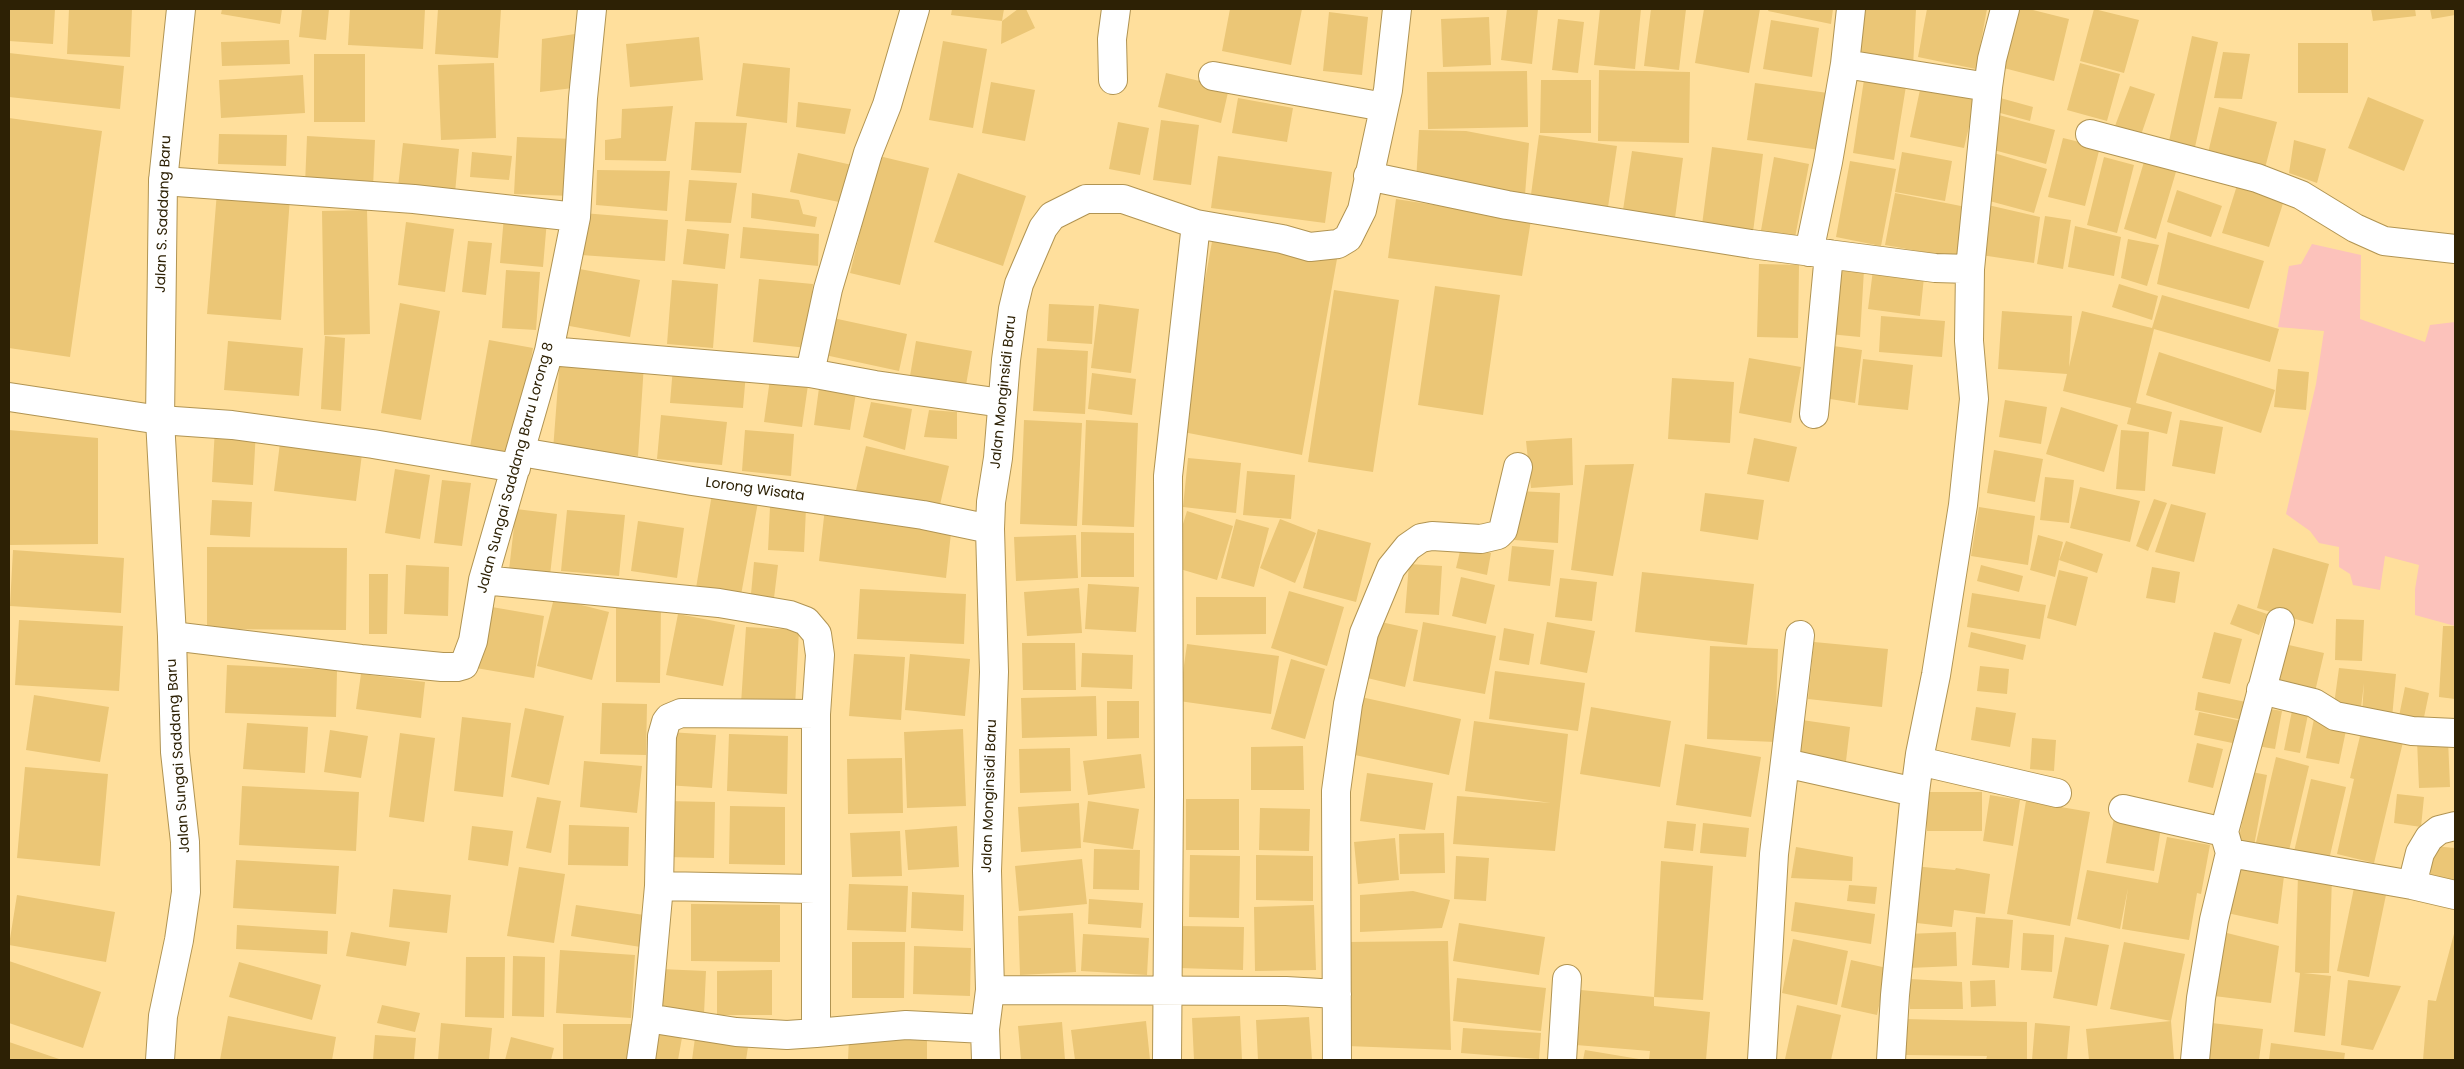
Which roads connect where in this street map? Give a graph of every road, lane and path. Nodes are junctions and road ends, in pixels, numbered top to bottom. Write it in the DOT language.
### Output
graph roads {
  1 [pos="181,9"];
  2 [pos="592,9"];
  3 [pos="915,9"];
  4 [pos="1116,9"];
  5 [pos="1397,9"];
  6 [pos="1851,9"];
  7 [pos="2005,9"];
  8 [pos="1845,64"];
  9 [pos="1213,76"];
  10 [pos="1113,80"];
  11 [pos="1988,87"];
  12 [pos="1384,107"];
  13 [pos="2090,134"];
  14 [pos="1368,176"];
  15 [pos="163,180"];
  16 [pos="576,217"];
  17 [pos="1196,224"];
  18 [pos="2455,249"];
  19 [pos="1819,253"];
  20 [pos="1970,269"];
  21 [pos="549,351"];
  22 [pos="810,373"];
  23 [pos="9,397"];
  24 [pos="1002,403"];
  25 [pos="1814,414"];
  26 [pos="160,420"];
  27 [pos="518,460"];
  28 [pos="1518,467"];
  29 [pos="990,529"];
  30 [pos="483,580"];
  31 [pos="2280,622"];
  32 [pos="1800,635"];
  33 [pos="172,636"];
  34 [pos="2261,690"];
  35 [pos="816,714"];
  36 [pos="2455,732"];
  37 [pos="1918,761"];
  38 [pos="1785,763"];
  39 [pos="1915,792"];
  40 [pos="2057,793"];
  41 [pos="2123,809"];
  42 [pos="2455,826"];
  43 [pos="2227,843"];
  44 [pos="2412,885"];
  45 [pos="659,886"];
  46 [pos="816,889"];
  47 [pos="2455,895"];
  48 [pos="1567,979"];
  49 [pos="990,990"];
  50 [pos="1167,991"];
  51 [pos="1338,994"];
  52 [pos="648,1018"];
  53 [pos="985,1029"];
  54 [pos="816,1033"];
  55 [pos="160,1060"];
  56 [pos="641,1060"];
  57 [pos="986,1060"];
  58 [pos="1166,1060"];
  59 [pos="1338,1060"];
  60 [pos="1562,1060"];
  61 [pos="1762,1060"];
  62 [pos="1891,1060"];
  63 [pos="2195,1060"];
  1 -- 15 [label="street, Jalan S. Saddang Baru"];
  2 -- 16 [label="street, Jalan Sungai Saddang Baru Lorong 8"];
  3 -- 22 [label="street"];
  4 -- 10 [label="street"];
  5 -- 12 [label="street, Jalan Monginsidi Baru"];
  6 -- 8 [label="street"];
  7 -- 11 [label="street"];
  8 -- 11 [label="street"];
  8 -- 19 [label="street"];
  9 -- 12 [label="street"];
  11 -- 20 [label="street"];
  12 -- 14 [label="street, Jalan Monginsidi Baru"];
  13 -- 18 [label="street"];
  14 -- 17 [label="street, Jalan Monginsidi Baru"];
  14 -- 19 [label="street"];
  15 -- 16 [label="street"];
  15 -- 26 [label="street, Jalan S. Saddang Baru"];
  16 -- 21 [label="street, Jalan Sungai Saddang Baru Lorong 8"];
  17 -- 24 [label="street, Jalan Monginsidi Baru"];
  17 -- 50 [label="street"];
  19 -- 20 [label="street"];
  19 -- 25 [label="street"];
  20 -- 37 [label="street"];
  21 -- 22 [label="street"];
  21 -- 27 [label="street, Jalan Sungai Saddang Baru Lorong 8"];
  22 -- 24 [label="street"];
  23 -- 26 [label="street, Lorong Wisata"];
  24 -- 29 [label="street, Jalan Monginsidi Baru"];
  26 -- 27 [label="street, Lorong Wisata"];
  26 -- 33 [label="street, Jalan Sungai Saddang Baru"];
  27 -- 29 [label="street, Lorong Wisata"];
  27 -- 30 [label="street, Jalan Sungai Saddang Baru Lorong 8"];
  28 -- 51 [label="street"];
  29 -- 49 [label="street, Jalan Monginsidi Baru"];
  30 -- 33 [label="street, Jalan Sungai Saddang Baru Lorong 8"];
  30 -- 35 [label="street"];
  31 -- 34 [label="street"];
  32 -- 38 [label="street"];
  33 -- 55 [label="street, Jalan Sungai Saddang Baru"];
  34 -- 36 [label="street"];
  34 -- 43 [label="street"];
  35 -- 45 [label="street"];
  35 -- 46 [label="street"];
  37 -- 39 [label="street"];
  37 -- 40 [label="street"];
  38 -- 39 [label="street"];
  38 -- 61 [label="street"];
  39 -- 62 [label="street"];
  41 -- 43 [label="street"];
  42 -- 44 [label="street"];
  43 -- 44 [label="street"];
  43 -- 63 [label="street"];
  44 -- 47 [label="street"];
  45 -- 46 [label="street"];
  45 -- 52 [label="street"];
  46 -- 54 [label="street"];
  48 -- 60 [label="street"];
  49 -- 50 [label="street"];
  49 -- 53 [label="street, Jalan Monginsidi Baru"];
  50 -- 51 [label="street"];
  50 -- 58 [label="street"];
  51 -- 59 [label="street"];
  52 -- 54 [label="street"];
  52 -- 56 [label="street"];
  53 -- 54 [label="street"];
  53 -- 57 [label="street, Jalan Monginsidi Baru"];
}
